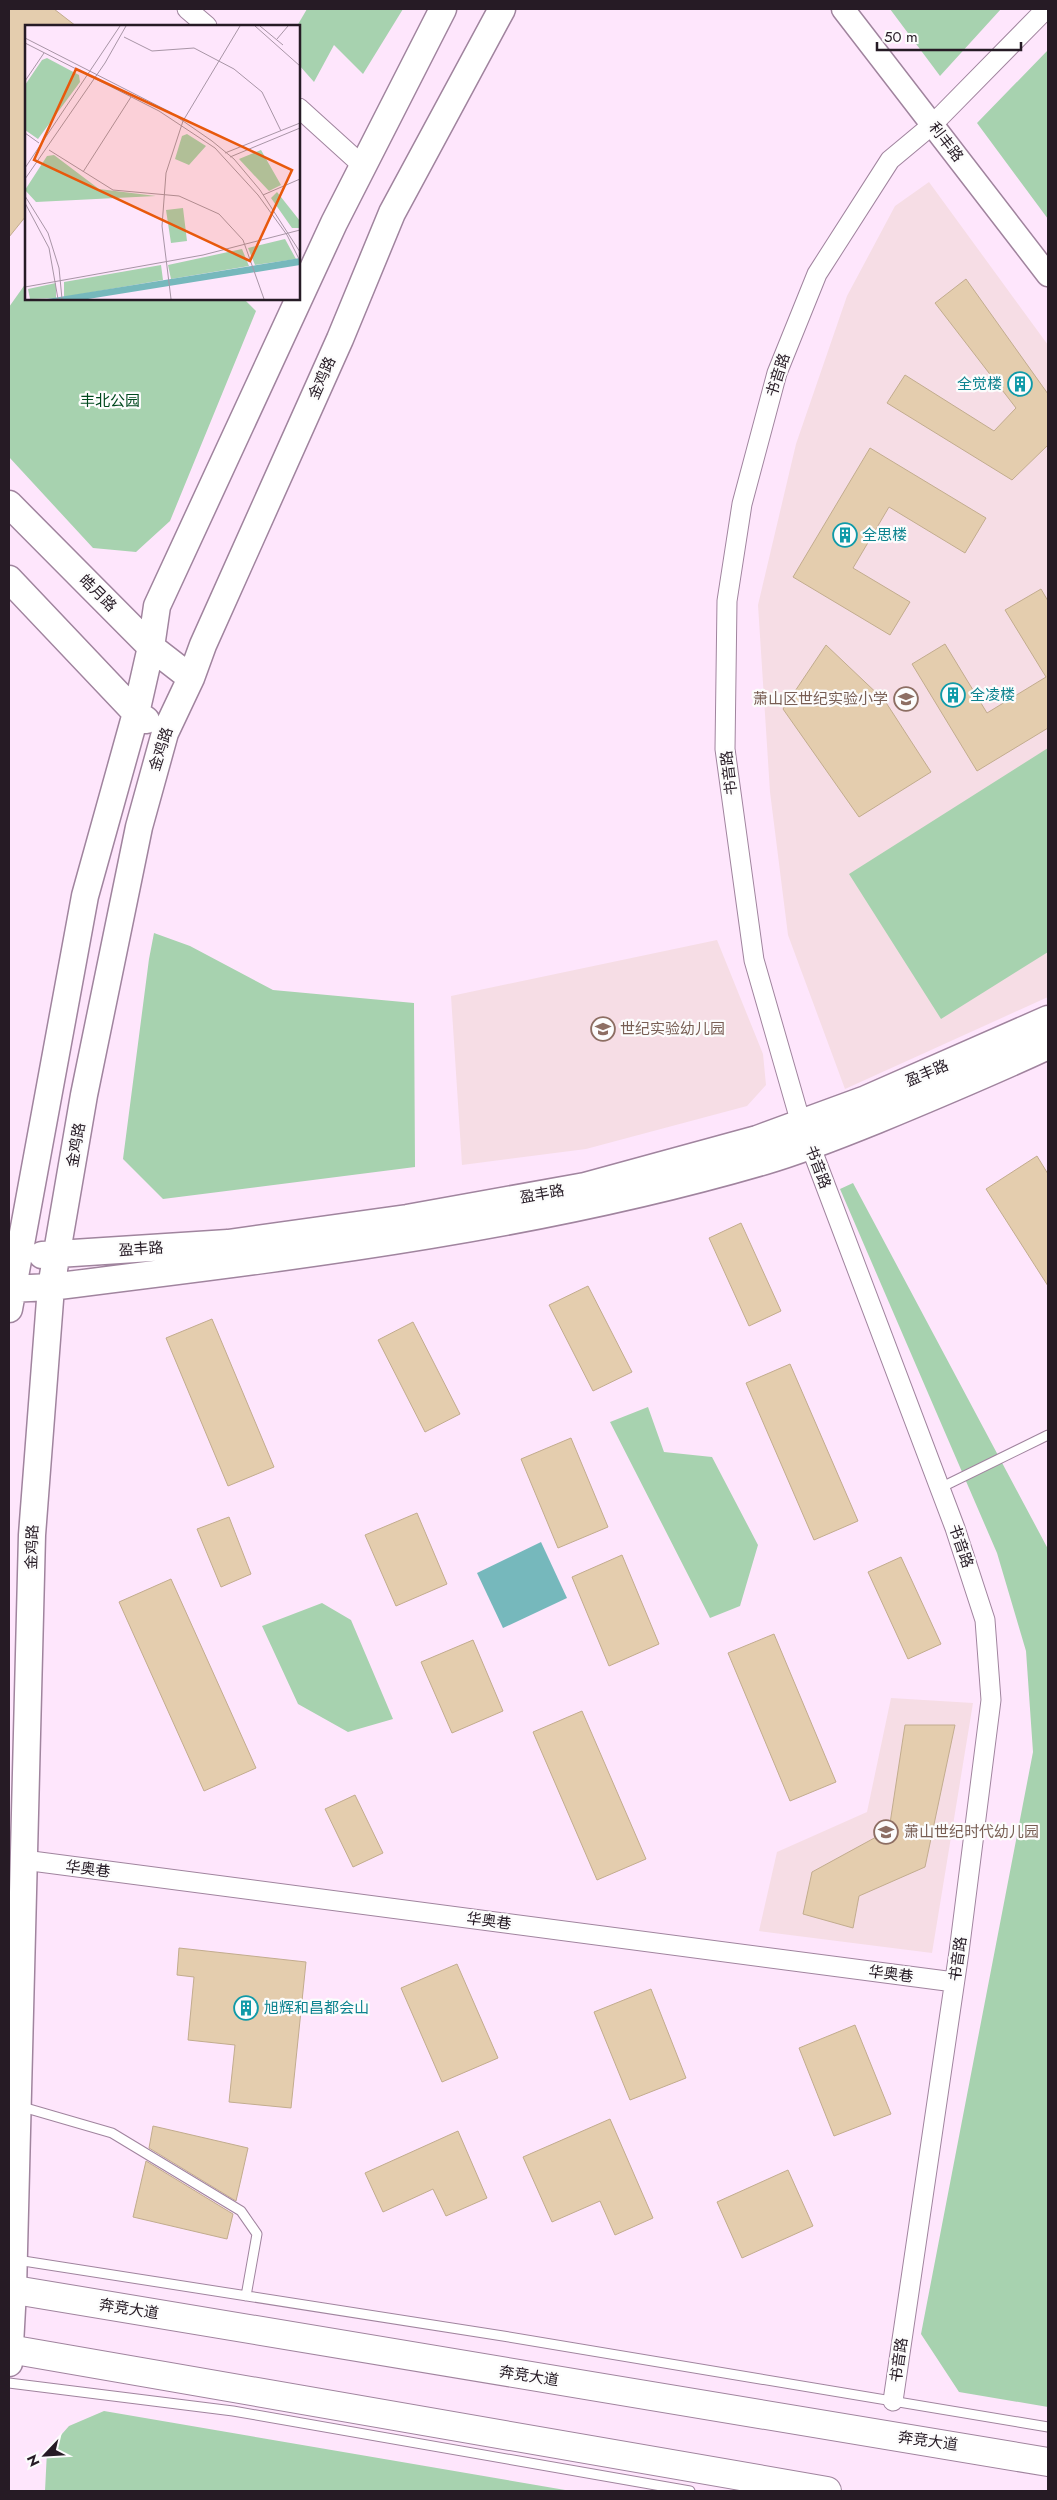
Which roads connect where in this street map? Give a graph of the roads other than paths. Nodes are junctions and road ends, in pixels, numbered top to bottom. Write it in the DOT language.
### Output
graph roads {
  1 [pos="187,9"];
  2 [pos="443,9"];
  3 [pos="502,9"];
  4 [pos="843,9"];
  5 [pos="1046,9"];
  6 [pos="206,25"];
  7 [pos="300,109"];
  8 [pos="932,124"];
  9 [pos="363,166"];
  10 [pos="1048,275"];
  11 [pos="300,298"];
  12 [pos="299,300"];
  13 [pos="9,504"];
  14 [pos="9,580"];
  15 [pos="151,647"];
  16 [pos="191,678"];
  17 [pos="136,713"];
  18 [pos="165,733"];
  19 [pos="1048,1019"];
  20 [pos="1048,1046"];
  21 [pos="806,1134"];
  22 [pos="57,1255"];
  23 [pos="13,1256"];
  24 [pos="51,1287"];
  25 [pos="10,1296"];
  26 [pos="1048,1435"];
  27 [pos="940,1488"];
  28 [pos="24,1860"];
  29 [pos="954,1982"];
  30 [pos="18,2106"];
  31 [pos="11,2259"];
  32 [pos="11,2290"];
  33 [pos="246,2296"];
  34 [pos="9,2349"];
  35 [pos="9,2363"];
  36 [pos="9,2383"];
  37 [pos="892,2401"];
  38 [pos="1048,2427"];
  39 [pos="1048,2462"];
  40 [pos="690,2491"];
  41 [pos="827,2491"];
  1 -- 6 [label="street"];
  2 -- 9 [label="main road"];
  3 -- 16 [label="main road, 金鸡路"];
  4 -- 8 [label="street, 利丰路"];
  5 -- 8 [label="street, 书音路"];
  7 -- 9 [label="street"];
  8 -- 10 [label="street, 利丰路"];
  8 -- 21 [label="street, 书音路"];
  9 -- 11 [label="main road"];
  12 -- 15 [label="main road"];
  13 -- 15 [label="main road, 皓月路"];
  14 -- 17 [label="main road"];
  15 -- 16 [label="main road, 皓月路"];
  15 -- 17 [label="main road"];
  16 -- 18 [label="main road, 金鸡路"];
  17 -- 18 [label="main road"];
  17 -- 23 [label="main road"];
  18 -- 22 [label="main road, 金鸡路"];
  19 -- 21 [label="main road, 盈丰路"];
  20 -- 21 [label="main road, 盈丰路"];
  21 -- 22 [label="main road, 盈丰路"];
  21 -- 24 [label="main road, 盈丰路"];
  21 -- 27 [label="street, 书音路"];
  22 -- 23 [label="main road, 盈丰路"];
  22 -- 24 [label="main road, 金鸡路"];
  23 -- 25 [label="main road"];
  24 -- 25 [label="main road, 盈丰路"];
  24 -- 28 [label="main road, 金鸡路"];
  26 -- 27 [label="lane"];
  27 -- 29 [label="street, 书音路"];
  28 -- 29 [label="street, 华奥巷"];
  28 -- 30 [label="main road, 金鸡路"];
  29 -- 37 [label="street, 书音路"];
  30 -- 31 [label="main road, 金鸡路"];
  30 -- 33 [label="lane"];
  31 -- 32 [label="main road, 金鸡路"];
  31 -- 33 [label="lane"];
  32 -- 34 [label="main road, 金鸡路"];
  32 -- 39 [label="main road, 奔竞大道"];
  33 -- 37 [label="lane"];
  34 -- 35 [label="main road, 金鸡路"];
  34 -- 41 [label="main road"];
  36 -- 40 [label="lane"];
  37 -- 38 [label="lane"];
}
